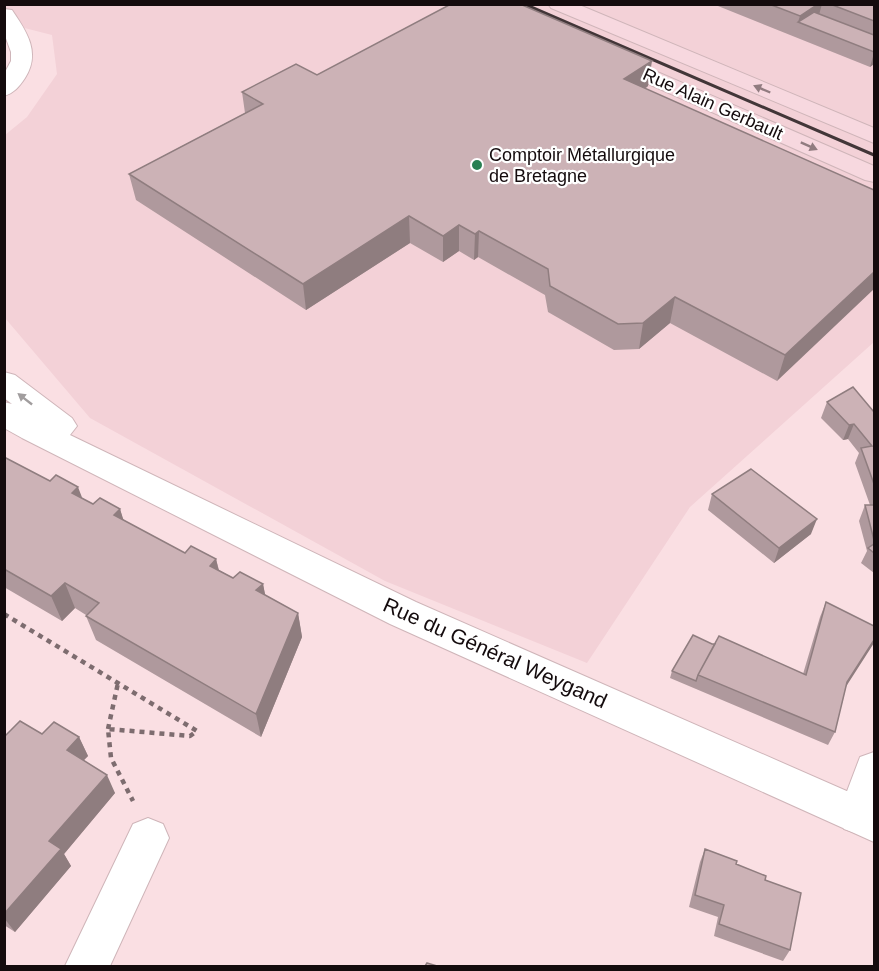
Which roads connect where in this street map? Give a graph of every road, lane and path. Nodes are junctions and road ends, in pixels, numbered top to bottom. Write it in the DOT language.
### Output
graph roads {
  1 [pos="558,4"];
  2 [pos="4,15"];
  3 [pos="594,52"];
  4 [pos="8,84"];
  5 [pos="874,136"];
  6 [pos="874,175"];
  7 [pos="4,382"];
  8 [pos="4,413"];
  9 [pos="121,473"];
  10 [pos="4,614"];
  11 [pos="118,683"];
  12 [pos="108,729"];
  13 [pos="874,770"];
  14 [pos="867,819"];
  15 [pos="148,838"];
  16 [pos="87,966"];
  5 -- 1 [label="main road, Rue Alain Gerbault, one-way"];
  2 -- 4 [label="street"];
  3 -- 6 [label="main road, Rue Alain Gerbault, one-way"];
  9 -- 7 [label="street, Rue du Général Weygand, one-way"];
  8 -- 9 [label="street, Rue du Général Weygand"];
  9 -- 14 [label="street, Rue du Général Weygand"];
  10 -- 11 [label="path"];
  11 -- 12 [label="path"];
  11 -- 12 [label="path"];
  12 -- 15 [label="path"];
  13 -- 14 [label="street"];
  15 -- 16 [label="street"];
}
